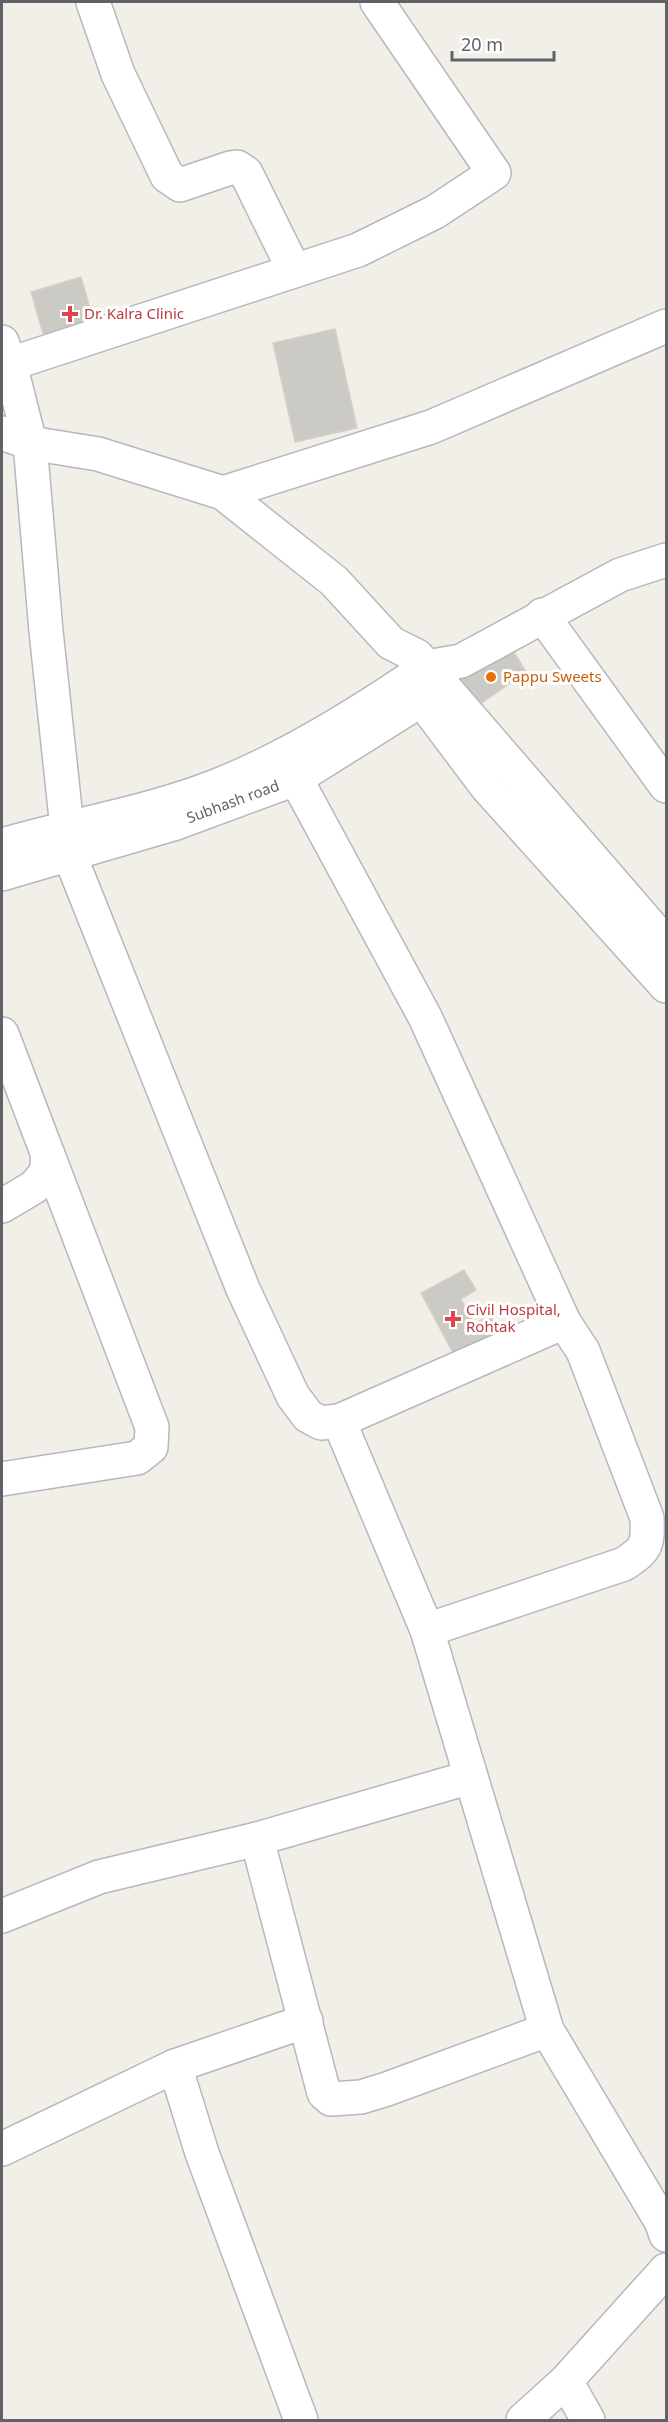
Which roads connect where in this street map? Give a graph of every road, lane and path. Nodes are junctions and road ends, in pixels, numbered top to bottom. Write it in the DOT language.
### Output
graph roads {
  1 [pos="93,2"];
  2 [pos="377,2"];
  3 [pos="294,270"];
  4 [pos="666,326"];
  5 [pos="6,353"];
  6 [pos="16,438"];
  7 [pos="223,493"];
  8 [pos="666,560"];
  9 [pos="542,615"];
  10 [pos="432,678"];
  11 [pos="289,767"];
  12 [pos="666,786"];
  13 [pos="68,842"];
  14 [pos="2,845"];
  15 [pos="2,874"];
  16 [pos="666,944"];
  17 [pos="666,986"];
  18 [pos="2,1034"];
  19 [pos="48,1155"];
  20 [pos="2,1206"];
  21 [pos="564,1322"];
  22 [pos="339,1421"];
  23 [pos="2,1479"];
  24 [pos="657,1515"];
  25 [pos="427,1630"];
  26 [pos="471,1777"];
  27 [pos="257,1839"];
  28 [pos="2,1916"];
  29 [pos="306,2021"];
  30 [pos="547,2030"];
  31 [pos="175,2066"];
  32 [pos="2,2150"];
  33 [pos="666,2235"];
  34 [pos="666,2270"];
  35 [pos="566,2381"];
  36 [pos="301,2421"];
  37 [pos="523,2421"];
  38 [pos="588,2421"];
  1 -- 3 [label="street"];
  2 -- 3 [label="street"];
  3 -- 5 [label="street"];
  4 -- 7 [label="street"];
  5 -- 6 [label="street"];
  6 -- 7 [label="street"];
  6 -- 13 [label="street"];
  7 -- 10 [label="street"];
  8 -- 9 [label="street, Subhash road"];
  9 -- 10 [label="street, Subhash road"];
  9 -- 12 [label="street"];
  10 -- 11 [label="street, Subhash road"];
  10 -- 16 [label="street"];
  10 -- 17 [label="street"];
  11 -- 13 [label="street, Subhash road"];
  11 -- 21 [label="street"];
  13 -- 14 [label="street, Subhash road"];
  13 -- 15 [label="street, Subhash road"];
  13 -- 22 [label="street"];
  18 -- 19 [label="street"];
  19 -- 20 [label="street"];
  19 -- 23 [label="street"];
  21 -- 22 [label="street"];
  21 -- 24 [label="street"];
  22 -- 25 [label="street"];
  24 -- 25 [label="street"];
  25 -- 26 [label="street"];
  26 -- 27 [label="street"];
  26 -- 30 [label="street"];
  27 -- 28 [label="street"];
  27 -- 29 [label="street"];
  29 -- 30 [label="street"];
  29 -- 31 [label="street"];
  30 -- 33 [label="street"];
  31 -- 32 [label="street"];
  31 -- 36 [label="street"];
  34 -- 35 [label="street"];
  35 -- 37 [label="street"];
  35 -- 38 [label="street"];
}
